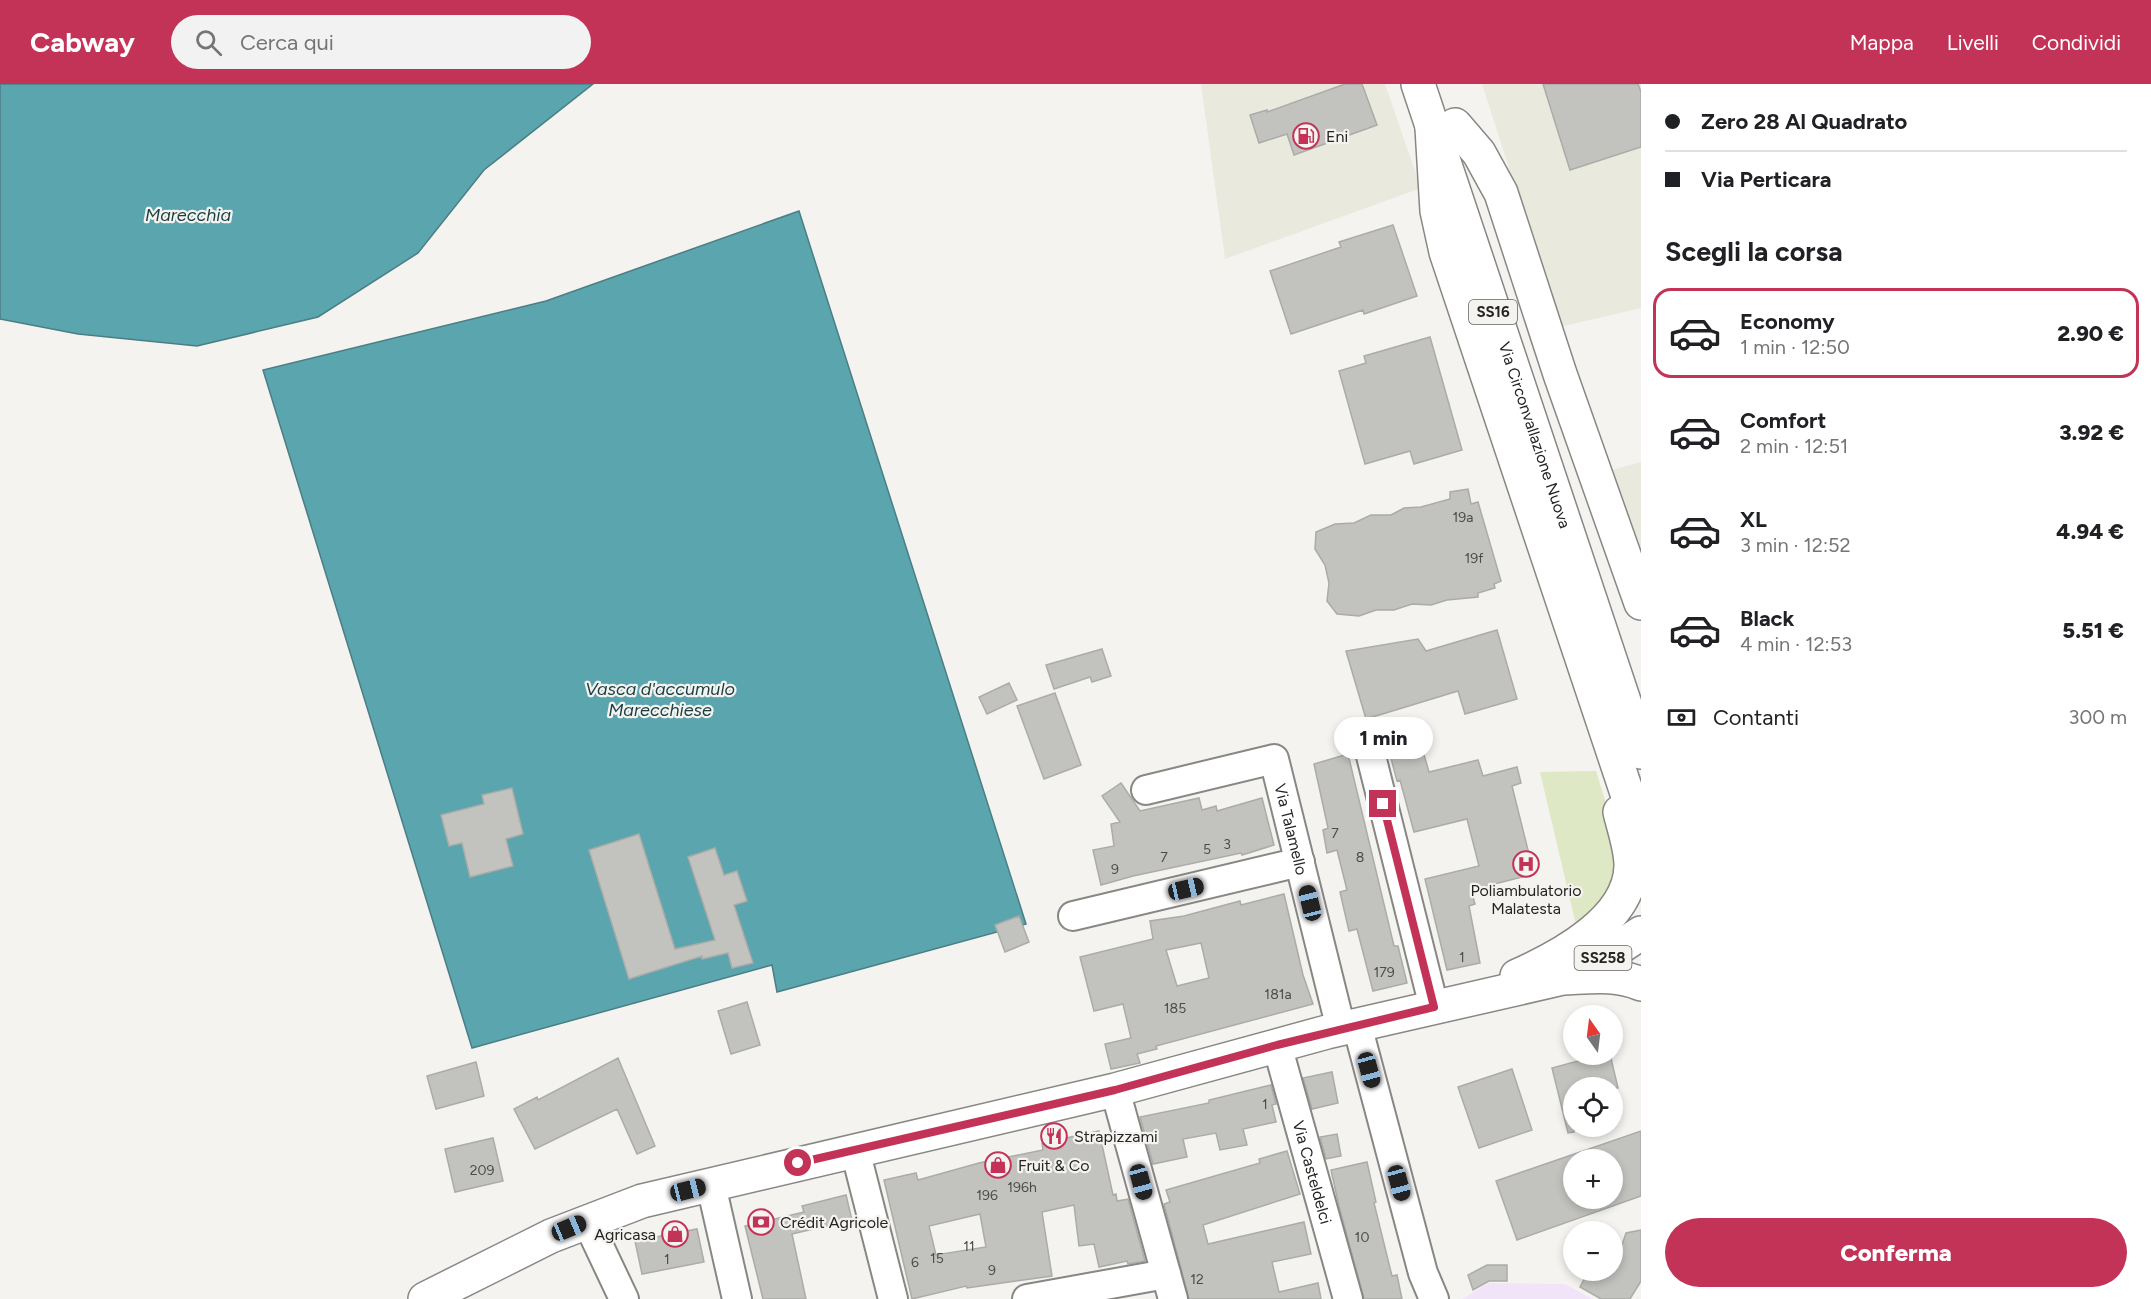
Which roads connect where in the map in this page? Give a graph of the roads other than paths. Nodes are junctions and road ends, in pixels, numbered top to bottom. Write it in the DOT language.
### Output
graph roads {
  1 [pos="1418,84"];
  2 [pos="1441,84"];
  3 [pos="1443,126"];
  4 [pos="1565,494"];
  5 [pos="1641,603"];
  6 [pos="1578,642"];
  7 [pos="1641,682"];
  8 [pos="1366,736"];
  9 [pos="1641,752"];
  10 [pos="1146,790"];
  11 [pos="1641,835"];
  12 [pos="1300,862"];
  13 [pos="1073,916"];
  14 [pos="1641,934"];
  15 [pos="1641,951"];
  16 [pos="1563,978"];
  17 [pos="1641,984"];
  18 [pos="1448,1004"];
  19 [pos="1349,1027"];
  20 [pos="1277,1045"];
  21 [pos="1115,1090"];
  22 [pos="855,1150"];
  23 [pos="711,1185"];
  24 [pos="587,1221"];
  25 [pos="1170,1286"];
  26 [pos="425,1299"];
  27 [pos="624,1299"];
  28 [pos="737,1299"];
  29 [pos="892,1299"];
  30 [pos="1031,1299"];
  31 [pos="1348,1299"];
  32 [pos="1434,1299"];
  1 -- 3 [label="main road, Via Circonvallazione Nuova / SS16"];
  2 -- 3 [label="main road, Via Circonvallazione Nuova / SS16"];
  3 -- 4 [label="main road, Via Circonvallazione Nuova / SS16"];
  3 -- 5 [label="main road"];
  3 -- 6 [label="main road"];
  4 -- 7 [label="main road, Via Circonvallazione Nuova / SS16"];
  4 -- 9 [label="main road, Via Circonvallazione Nuova / SS16"];
  6 -- 11 [label="main road"];
  6 -- 18 [label="main road"];
  8 -- 18 [label="street"];
  10 -- 12 [label="street, Via Talamello"];
  12 -- 13 [label="street"];
  12 -- 19 [label="street, Via Talamello"];
  14 -- 15 [label="main road"];
  14 -- 16 [label="main road, SS258"];
  16 -- 17 [label="main road, SS258"];
  16 -- 18 [label="main road, SS258"];
  18 -- 19 [label="main road, SS258"];
  19 -- 20 [label="main road, SS258"];
  19 -- 32 [label="street, Via Talamello"];
  20 -- 21 [label="main road, SS258"];
  20 -- 31 [label="street, Via Casteldelci"];
  21 -- 22 [label="main road, SS258"];
  21 -- 25 [label="street"];
  22 -- 23 [label="main road, SS258"];
  22 -- 29 [label="street"];
  23 -- 24 [label="main road, SS258"];
  23 -- 28 [label="street"];
  24 -- 26 [label="main road, SS258"];
  24 -- 27 [label="street"];
  25 -- 30 [label="street"];
}
